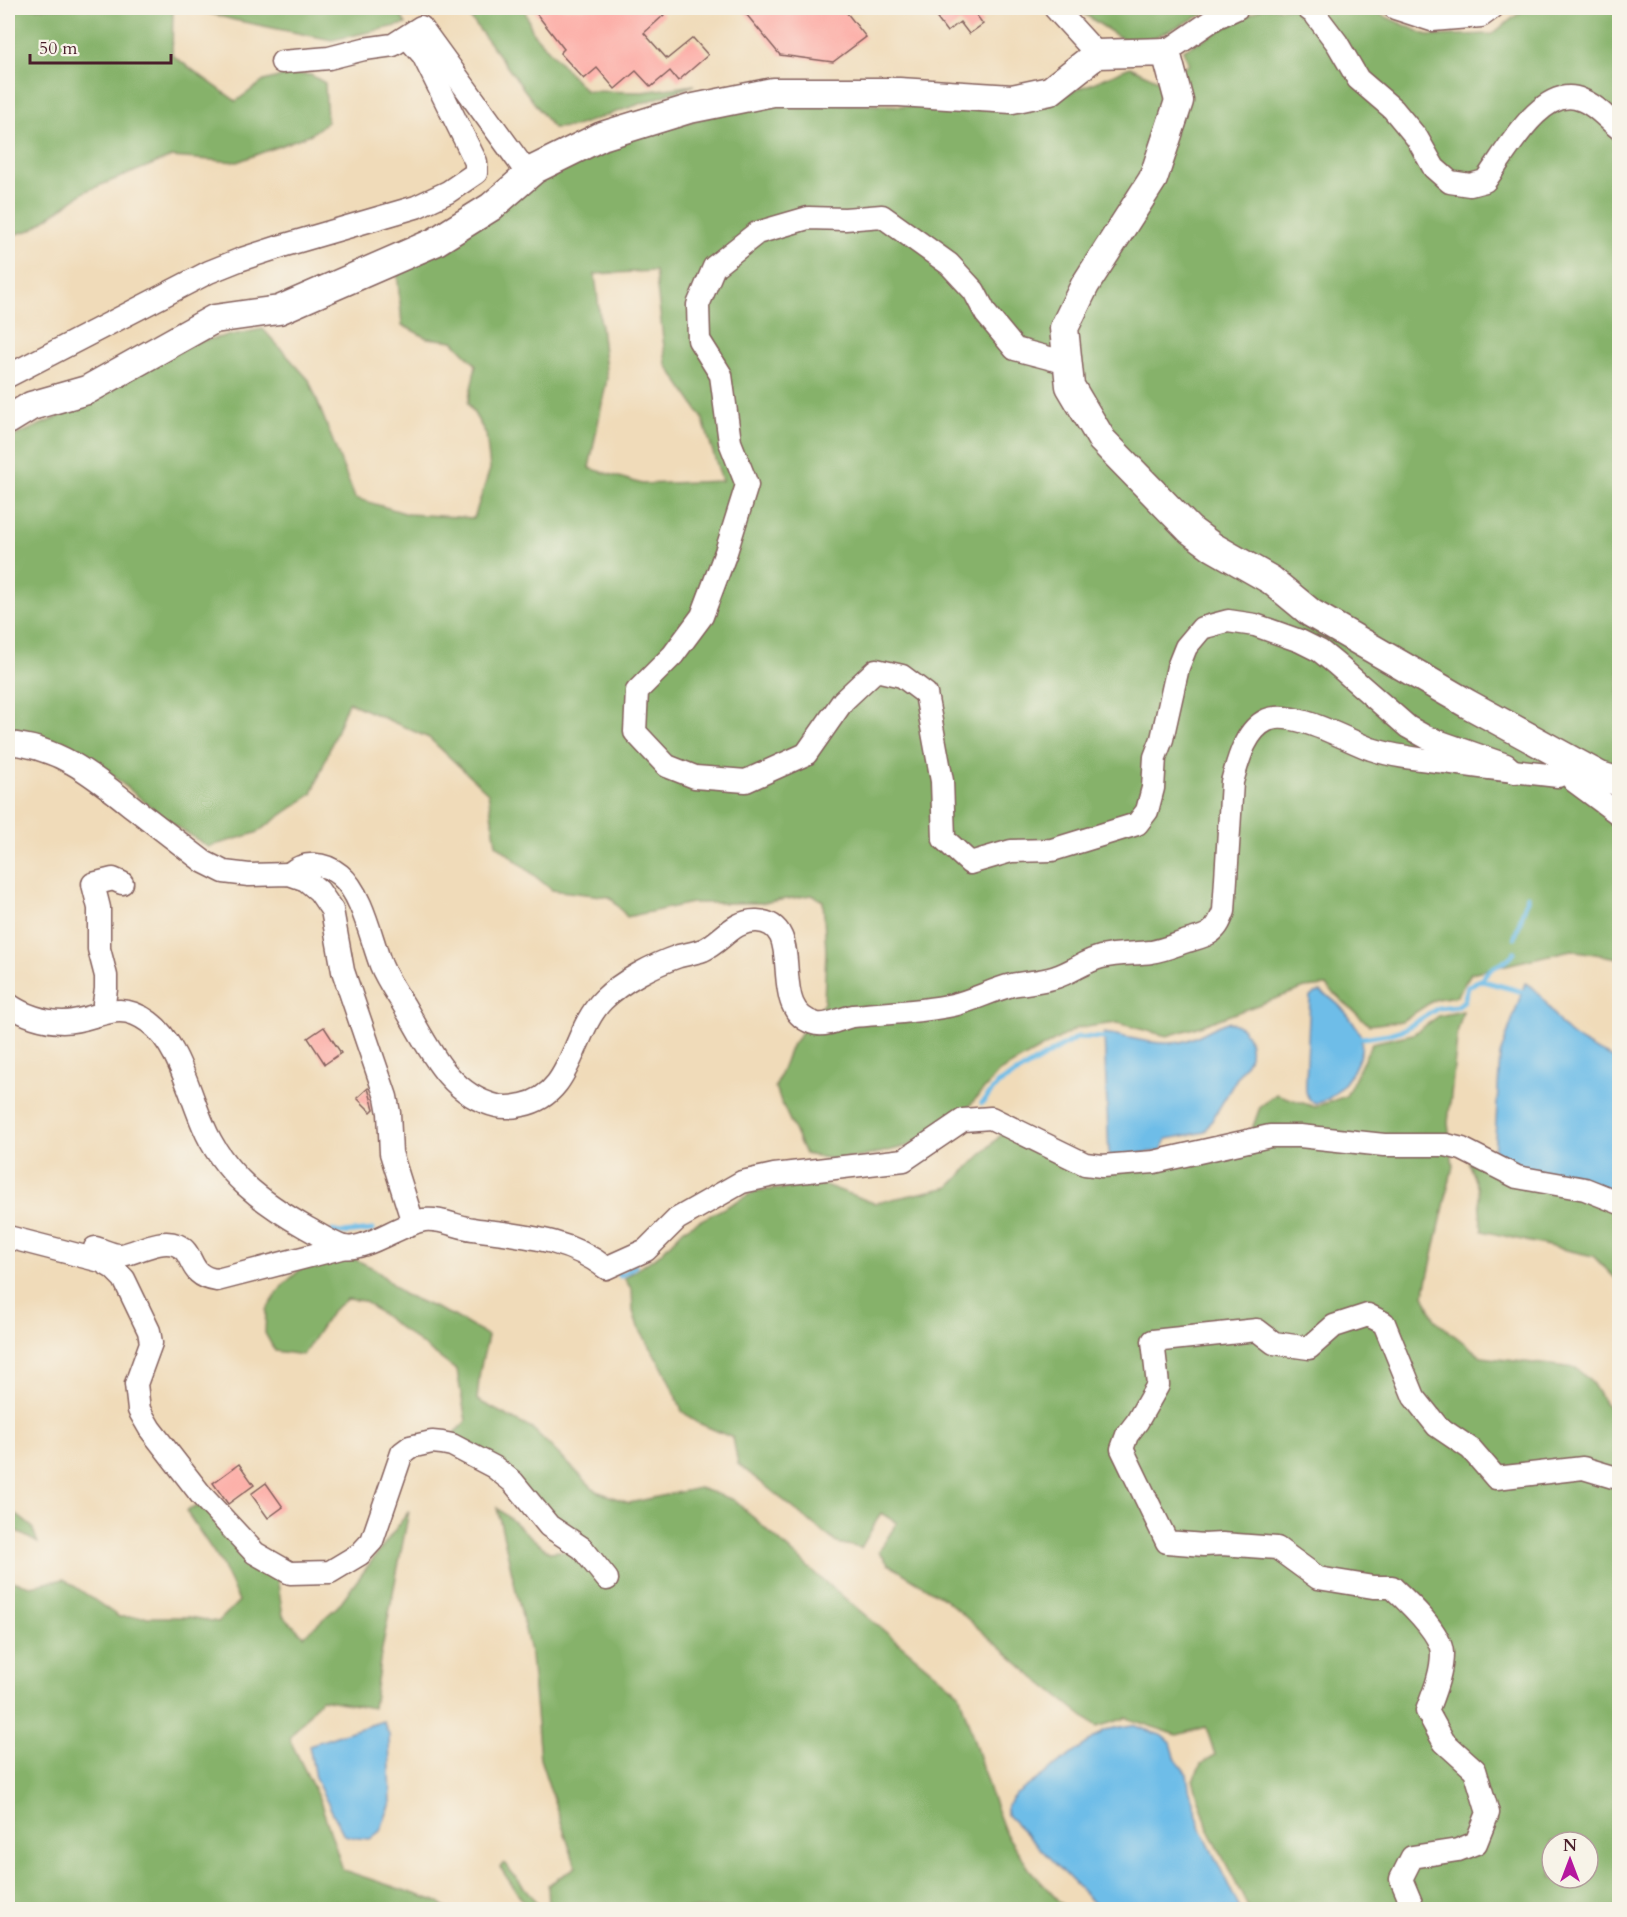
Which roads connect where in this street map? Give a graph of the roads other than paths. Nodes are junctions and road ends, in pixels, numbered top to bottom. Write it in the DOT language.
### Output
graph roads {
  1 [pos="1055,8"];
  2 [pos="1237,8"];
  3 [pos="1307,8"];
  4 [pos="1395,8"];
  5 [pos="1492,8"];
  6 [pos="407,37"];
  7 [pos="1166,52"];
  8 [pos="1097,54"];
  9 [pos="282,62"];
  10 [pos="1620,129"];
  11 [pos="528,174"];
  12 [pos="1068,363"];
  13 [pos="8,376"];
  14 [pos="8,420"];
  15 [pos="8,743"];
  16 [pos="1568,766"];
  17 [pos="1514,772"];
  18 [pos="1620,782"];
  19 [pos="1620,815"];
  20 [pos="289,874"];
  21 [pos="122,883"];
  22 [pos="8,1004"];
  23 [pos="105,1008"];
  24 [pos="1620,1203"];
  25 [pos="411,1217"];
  26 [pos="8,1237"];
  27 [pos="345,1247"];
  28 [pos="62,1251"];
  29 [pos="1620,1479"];
  30 [pos="607,1579"];
  31 [pos="1414,1910"];
  1 -- 8 [label="street"];
  2 -- 7 [label="street"];
  3 -- 10 [label="street"];
  4 -- 5 [label="street"];
  6 -- 9 [label="street"];
  6 -- 11 [label="street"];
  6 -- 13 [label="street"];
  7 -- 8 [label="street"];
  7 -- 12 [label="street"];
  8 -- 11 [label="street"];
  11 -- 14 [label="street"];
  12 -- 16 [label="street"];
  12 -- 17 [label="street"];
  15 -- 20 [label="street"];
  16 -- 17 [label="street"];
  16 -- 18 [label="street"];
  16 -- 19 [label="street"];
  17 -- 20 [label="street"];
  20 -- 25 [label="street"];
  21 -- 23 [label="street"];
  22 -- 23 [label="street"];
  23 -- 27 [label="street"];
  24 -- 25 [label="street"];
  25 -- 27 [label="street"];
  26 -- 28 [label="street"];
  27 -- 28 [label="street"];
  28 -- 30 [label="street"];
  29 -- 31 [label="street"];
}
